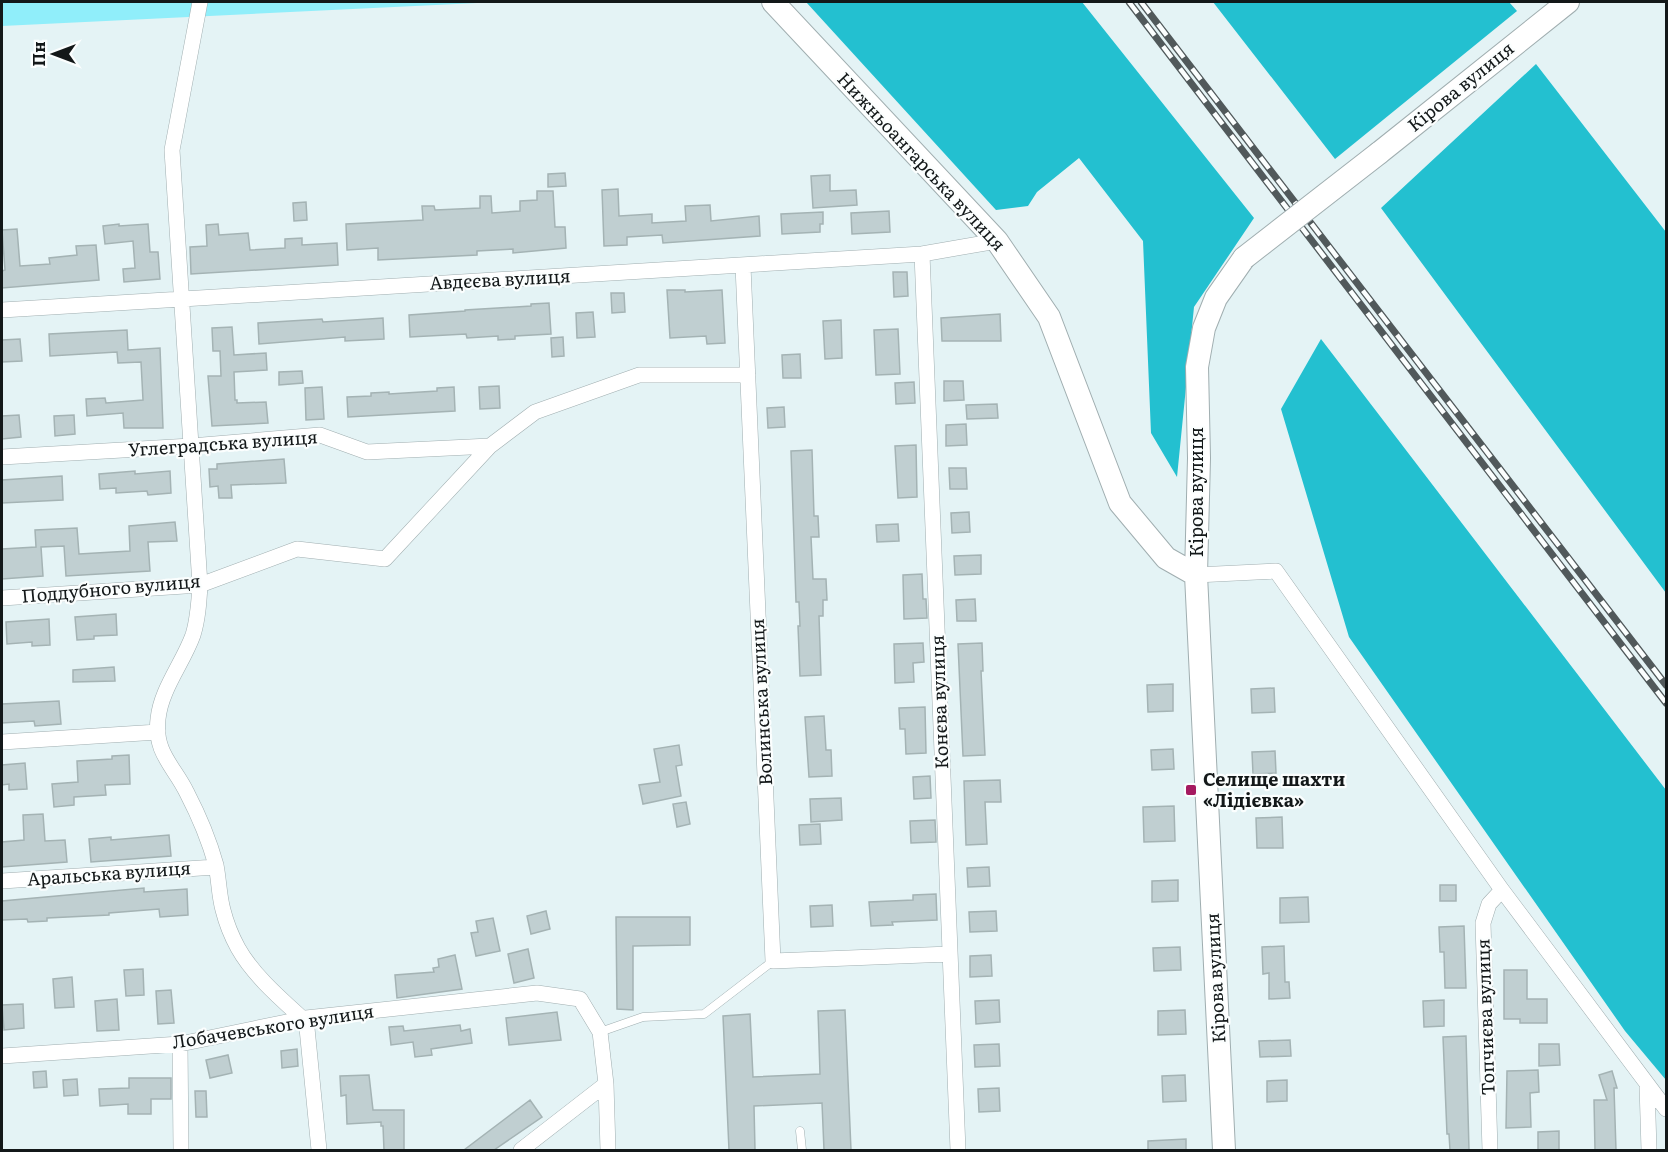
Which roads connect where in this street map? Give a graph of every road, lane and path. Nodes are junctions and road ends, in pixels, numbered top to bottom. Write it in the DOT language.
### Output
graph roads {
  1 [pos="200,2"];
  2 [pos="772,2"];
  3 [pos="1568,2"];
  4 [pos="997,241"];
  5 [pos="922,254"];
  6 [pos="743,266"];
  7 [pos="182,298"];
  8 [pos="2,310"];
  9 [pos="748,375"];
  10 [pos="191,446"];
  11 [pos="490,447"];
  12 [pos="2,457"];
  13 [pos="1196,575"];
  14 [pos="200,585"];
  15 [pos="2,598"];
  16 [pos="158,732"];
  17 [pos="2,742"];
  18 [pos="216,867"];
  19 [pos="2,880"];
  20 [pos="1502,890"];
  21 [pos="950,954"];
  22 [pos="773,961"];
  23 [pos="304,1019"];
  24 [pos="600,1032"];
  25 [pos="180,1044"];
  26 [pos="2,1056"];
  27 [pos="606,1084"];
  28 [pos="1647,1085"];
  29 [pos="1666,1109"];
  30 [pos="800,1131"];
  31 [pos="181,1150"];
  32 [pos="319,1150"];
  33 [pos="521,1150"];
  34 [pos="608,1150"];
  35 [pos="802,1150"];
  36 [pos="958,1150"];
  37 [pos="1224,1150"];
  38 [pos="1490,1150"];
  39 [pos="1649,1150"];
  1 -- 7 [label="street"];
  2 -- 4 [label="main road, Нижньоангарська вулиця"];
  3 -- 13 [label="main road, Кірова вулиця, bridge"];
  4 -- 5 [label="street, Авдєєва вулиця"];
  4 -- 13 [label="main road, Нижньоангарська вулиця"];
  5 -- 6 [label="street, Авдєєва вулиця"];
  5 -- 21 [label="street, Конєва вулиця"];
  6 -- 7 [label="street, Авдєєва вулиця"];
  6 -- 9 [label="street, Волинська вулиця"];
  7 -- 8 [label="street, Авдєєва вулиця"];
  7 -- 10 [label="street"];
  9 -- 11 [label="street"];
  9 -- 22 [label="street, Волинська вулиця"];
  10 -- 11 [label="street, Углеградська вулиця"];
  10 -- 12 [label="street, Углеградська вулиця"];
  10 -- 14 [label="street"];
  11 -- 14 [label="street, Поддубного вулиця"];
  13 -- 20 [label="street"];
  13 -- 37 [label="main road, Кірова вулиця"];
  14 -- 15 [label="street, Поддубного вулиця"];
  14 -- 16 [label="street"];
  16 -- 17 [label="street"];
  16 -- 18 [label="street"];
  18 -- 19 [label="street, Аральська вулиця"];
  18 -- 23 [label="street"];
  20 -- 28 [label="street"];
  20 -- 38 [label="street, Топчиєва вулиця"];
  21 -- 22 [label="street"];
  21 -- 36 [label="street, Конєва вулиця"];
  22 -- 24 [label="lane"];
  23 -- 24 [label="street, Лобачевського вулиця"];
  23 -- 25 [label="street, Лобачевського вулиця"];
  23 -- 32 [label="street"];
  24 -- 27 [label="street"];
  25 -- 26 [label="street, Лобачевського вулиця"];
  25 -- 31 [label="street"];
  27 -- 33 [label="street"];
  27 -- 34 [label="street"];
  28 -- 29 [label="street"];
  28 -- 39 [label="street"];
  30 -- 35 [label="lane"];
}
